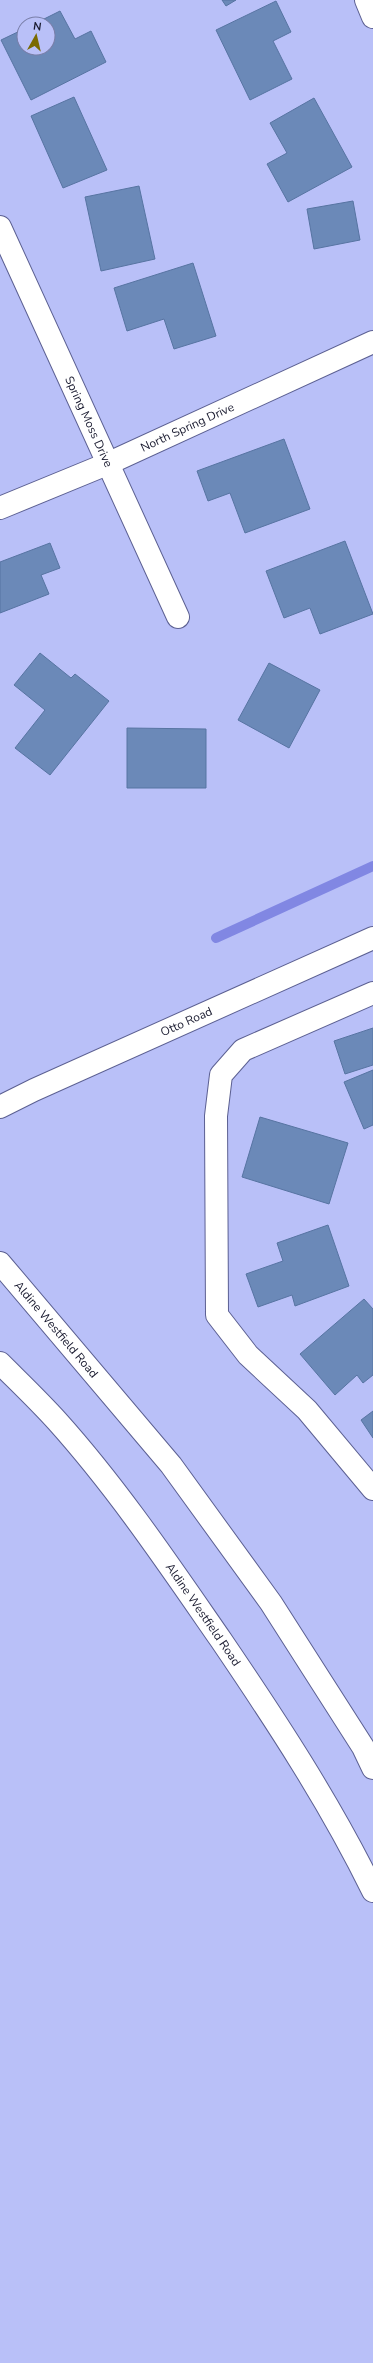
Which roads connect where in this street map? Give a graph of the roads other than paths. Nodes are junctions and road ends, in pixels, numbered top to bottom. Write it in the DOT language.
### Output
graph roads {
  1 [pos="366,0"];
  2 [pos="373,17"];
  3 [pos="0,227"];
  4 [pos="373,342"];
  5 [pos="108,464"];
  6 [pos="0,508"];
  7 [pos="178,617"];
  8 [pos="373,938"];
  9 [pos="373,993"];
  10 [pos="0,1107"];
  11 [pos="0,1263"];
  12 [pos="0,1363"];
  13 [pos="373,1489"];
  14 [pos="373,1768"];
  15 [pos="373,1891"];
  1 -- 2 [label="street"];
  3 -- 5 [label="street, Spring Moss Drive"];
  4 -- 5 [label="street, North Spring Drive"];
  5 -- 6 [label="street, North Spring Drive"];
  5 -- 7 [label="street, Spring Moss Drive"];
  8 -- 10 [label="street, Otto Road"];
  9 -- 13 [label="street"];
  11 -- 14 [label="street, Aldine Westfield Road"];
  12 -- 15 [label="street, Aldine Westfield Road"];
}
